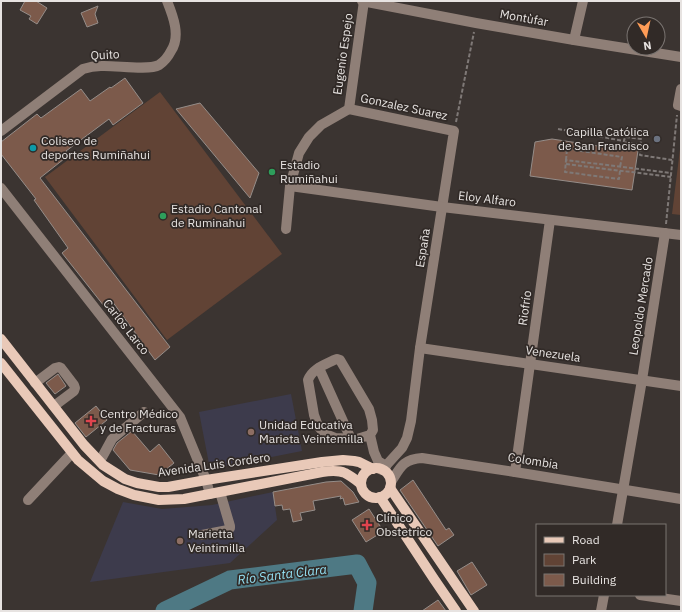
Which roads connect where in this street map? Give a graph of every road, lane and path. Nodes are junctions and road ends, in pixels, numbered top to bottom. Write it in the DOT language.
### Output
graph roads {
  1 [pos="167,1"];
  2 [pos="364,1"];
  3 [pos="583,1"];
  4 [pos="476,23"];
  5 [pos="574,40"];
  6 [pos="681,57"];
  7 [pos="681,89"];
  8 [pos="680,105"];
  9 [pos="348,109"];
  10 [pos="558,129"];
  11 [pos="1,131"];
  12 [pos="454,131"];
  13 [pos="566,160"];
  14 [pos="672,160"];
  15 [pos="566,164"];
  16 [pos="620,167"];
  17 [pos="620,171"];
  18 [pos="671,173"];
  19 [pos="671,177"];
  20 [pos="290,186"];
  21 [pos="1,188"];
  22 [pos="442,207"];
  23 [pos="550,220"];
  24 [pos="286,229"];
  25 [pos="665,233"];
  26 [pos="681,235"];
  27 [pos="1,339"];
  28 [pos="420,348"];
  29 [pos="1,363"];
  30 [pos="530,364"];
  31 [pos="319,368"];
  32 [pos="642,380"];
  33 [pos="35,383"];
  34 [pos="681,386"];
  35 [pos="54,406"];
  36 [pos="144,412"];
  37 [pos="370,435"];
  38 [pos="351,438"];
  39 [pos="72,453"];
  40 [pos="100,461"];
  41 [pos="380,468"];
  42 [pos="515,472"];
  43 [pos="206,480"];
  44 [pos="361,484"];
  45 [pos="390,485"];
  46 [pos="623,489"];
  47 [pos="215,493"];
  48 [pos="380,497"];
  49 [pos="681,499"];
  50 [pos="28,500"];
  51 [pos="617,524"];
  52 [pos="202,535"];
  53 [pos="604,596"];
  54 [pos="647,596"];
  55 [pos="681,601"];
  56 [pos="456,611"];
  57 [pos="474,611"];
  58 [pos="601,611"];
  1 -- 11 [label="street, Quito"];
  2 -- 4 [label="street, Montùfar"];
  2 -- 9 [label="street, Eugenio Espejo"];
  3 -- 5 [label="street"];
  4 -- 5 [label="street, Montùfar"];
  4 -- 12 [label="path"];
  5 -- 6 [label="street, Montùfar"];
  7 -- 8 [label="street"];
  8 -- 14 [label="path"];
  9 -- 12 [label="street, Gonzalez Suarez"];
  9 -- 20 [label="street, Eugenio Espejo"];
  10 -- 14 [label="path"];
  12 -- 22 [label="street, España"];
  13 -- 15 [label="path"];
  13 -- 16 [label="path"];
  13 -- 16 [label="path"];
  14 -- 18 [label="path"];
  15 -- 17 [label="path"];
  15 -- 17 [label="path"];
  16 -- 18 [label="path"];
  17 -- 19 [label="path"];
  18 -- 19 [label="path"];
  19 -- 25 [label="path"];
  20 -- 22 [label="street, Eloy Alfaro"];
  20 -- 24 [label="street, Eugenio Espejo"];
  21 -- 43 [label="street, Carlos Larco"];
  22 -- 23 [label="street, Eloy Alfaro"];
  22 -- 28 [label="street, España"];
  23 -- 25 [label="street, Eloy Alfaro"];
  23 -- 30 [label="street, Riofrío"];
  25 -- 26 [label="street, Eloy Alfaro"];
  25 -- 32 [label="street, Leopoldo Mercado"];
  27 -- 33 [label="main road, Avenida Luis Cordero"];
  28 -- 30 [label="street, Venezuela"];
  28 -- 41 [label="street, España"];
  29 -- 39 [label="main road, Avenida Luis Cordero"];
  30 -- 32 [label="street, Venezuela"];
  30 -- 42 [label="street, Riofrío"];
  31 -- 37 [label="street"];
  31 -- 38 [label="street"];
  31 -- 38 [label="street"];
  32 -- 34 [label="street, Venezuela"];
  32 -- 46 [label="street, Leopoldo Mercado"];
  33 -- 35 [label="main road, Avenida Luis Cordero"];
  33 -- 35 [label="street"];
  35 -- 40 [label="main road, Avenida Luis Cordero"];
  36 -- 40 [label="street"];
  37 -- 38 [label="street"];
  37 -- 41 [label="street"];
  39 -- 47 [label="main road, Avenida Luis Cordero"];
  39 -- 50 [label="street"];
  40 -- 43 [label="main road, Avenida Luis Cordero"];
  41 -- 43 [label="main road, Avenida Luis Cordero"];
  41 -- 44 [label="main road"];
  41 -- 45 [label="main road"];
  42 -- 45 [label="street, Colombia"];
  42 -- 46 [label="street, Colombia"];
  43 -- 47 [label="street, Carlos Larco"];
  44 -- 47 [label="main road, Avenida Luis Cordero"];
  44 -- 48 [label="main road"];
  45 -- 48 [label="main road"];
  45 -- 57 [label="main road"];
  46 -- 49 [label="street, Colombia"];
  46 -- 51 [label="street, Leopoldo Mercado"];
  47 -- 52 [label="street, Carlos Larco"];
  48 -- 56 [label="main road"];
  53 -- 58 [label="street"];
  54 -- 55 [label="street"];
}
